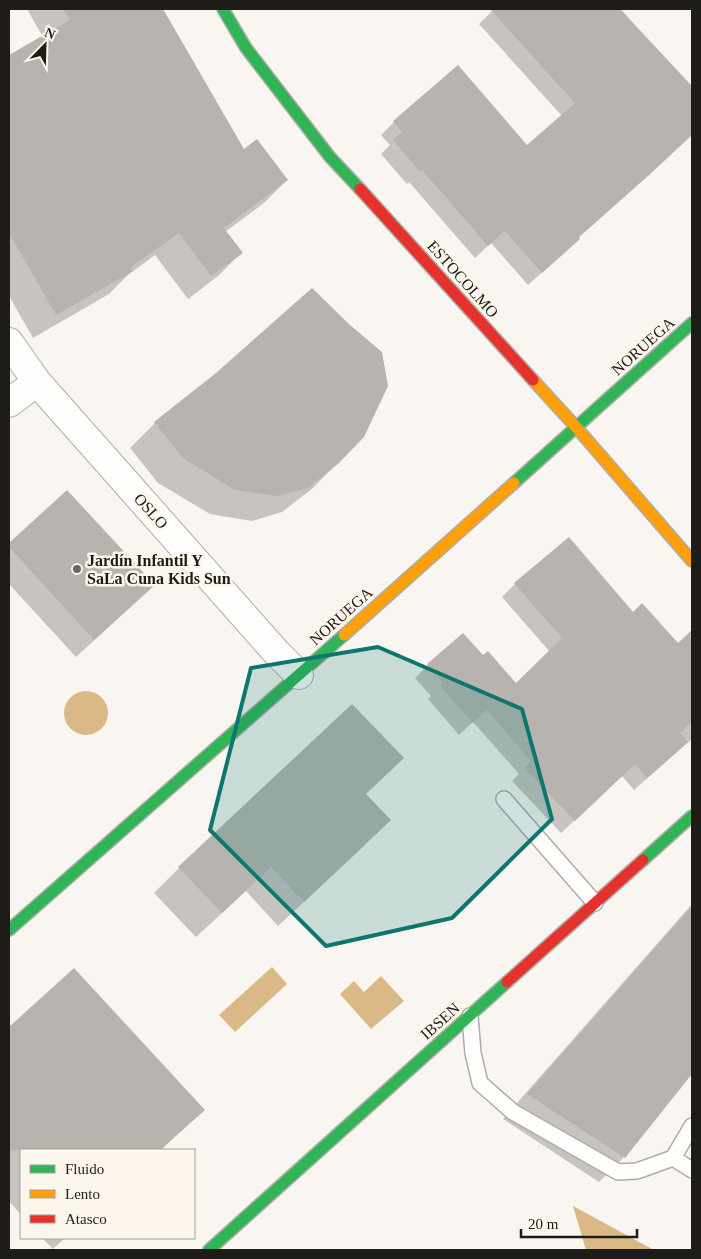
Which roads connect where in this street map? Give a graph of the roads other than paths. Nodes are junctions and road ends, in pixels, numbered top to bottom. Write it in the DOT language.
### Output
graph roads {
  1 [pos="223,9"];
  2 [pos="692,323"];
  3 [pos="9,342"];
  4 [pos="37,382"];
  5 [pos="9,403"];
  6 [pos="576,427"];
  7 [pos="692,560"];
  8 [pos="299,675"];
  9 [pos="504,799"];
  10 [pos="692,816"];
  11 [pos="595,903"];
  12 [pos="9,930"];
  13 [pos="470,1016"];
  14 [pos="692,1126"];
  15 [pos="673,1158"];
  16 [pos="692,1170"];
  17 [pos="209,1250"];
  1 -- 6 [label="street, ESTOCOLMO"];
  2 -- 6 [label="street, NORUEGA"];
  3 -- 4 [label="street, OSLO"];
  4 -- 5 [label="street"];
  4 -- 8 [label="street, OSLO"];
  6 -- 7 [label="street, ESTOCOLMO"];
  6 -- 8 [label="street, NORUEGA"];
  8 -- 12 [label="street, NORUEGA"];
  9 -- 11 [label="lane"];
  10 -- 11 [label="street, IBSEN"];
  11 -- 13 [label="street, IBSEN"];
  13 -- 15 [label="lane"];
  13 -- 17 [label="street, IBSEN"];
  14 -- 15 [label="lane"];
  15 -- 16 [label="lane"];
}
